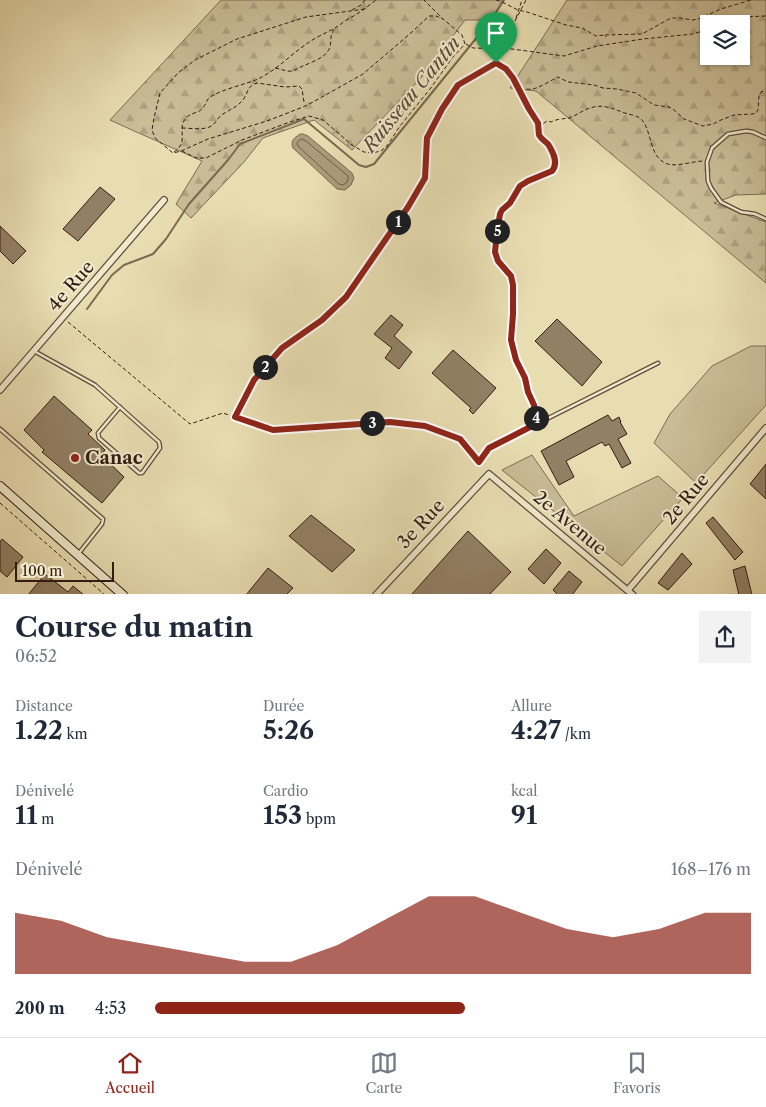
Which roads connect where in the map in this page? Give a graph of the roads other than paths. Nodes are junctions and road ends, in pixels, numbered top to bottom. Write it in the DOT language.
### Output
graph roads {
  1 [pos="766,138"];
  2 [pos="164,200"];
  3 [pos="766,219"];
  4 [pos="34,351"];
  5 [pos="658,363"];
  6 [pos="0,390"];
  7 [pos="120,407"];
  8 [pos="766,428"];
  9 [pos="0,430"];
  10 [pos="479,462"];
  11 [pos="488,474"];
  12 [pos="0,486"];
  13 [pos="78,554"];
  14 [pos="631,592"];
  15 [pos="123,594"];
  16 [pos="376,594"];
  1 -- 3 [label="lane"];
  2 -- 4 [label="street, 4e Rue"];
  4 -- 6 [label="street, 4e Rue"];
  4 -- 7 [label="lane"];
  5 -- 10 [label="lane"];
  7 -- 7 [label="lane"];
  8 -- 14 [label="street, 2e Rue"];
  9 -- 13 [label="lane"];
  11 -- 14 [label="street, 2e Avenue"];
  11 -- 16 [label="street, 3e Rue"];
  12 -- 13 [label="main road"];
  13 -- 15 [label="main road"];
}
